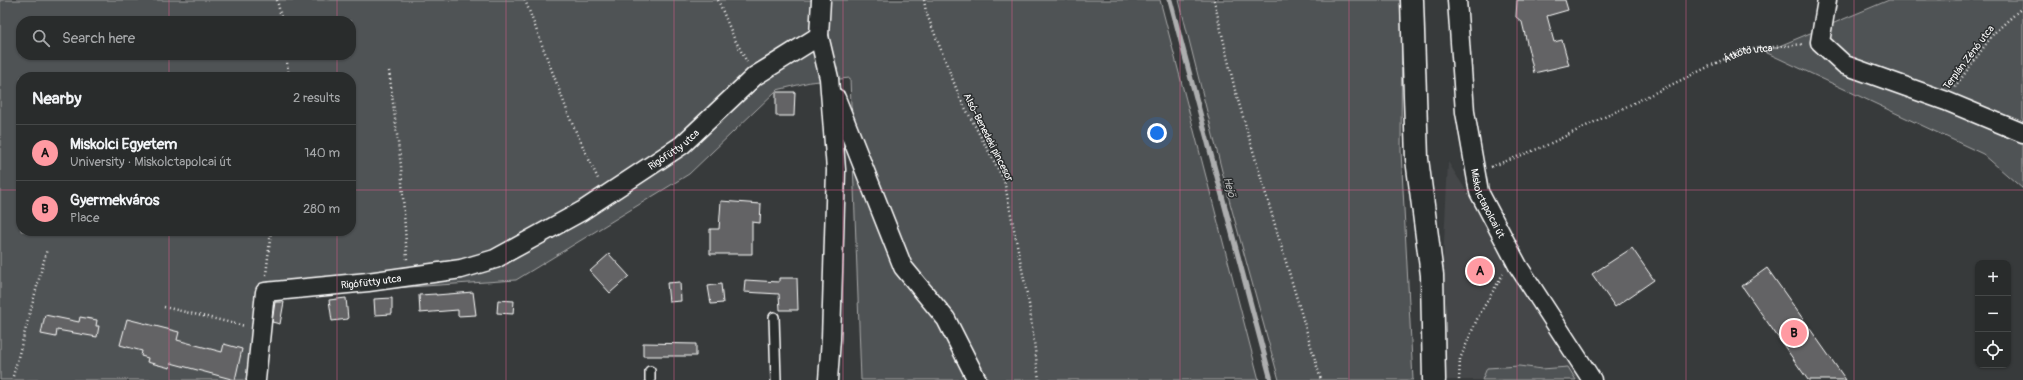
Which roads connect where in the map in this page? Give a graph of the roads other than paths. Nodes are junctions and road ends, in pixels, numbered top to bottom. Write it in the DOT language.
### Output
graph roads {
  1 [pos="820,0"];
  2 [pos="1412,0"];
  3 [pos="1457,0"];
  4 [pos="1827,0"];
  5 [pos="819,36"];
  6 [pos="829,78"];
  7 [pos="2023,133"];
  8 [pos="774,317"];
  9 [pos="256,380"];
  10 [pos="776,380"];
  11 [pos="828,380"];
  12 [pos="977,380"];
  13 [pos="1434,380"];
  14 [pos="1592,380"];
  1 -- 5 [label="street"];
  2 -- 13 [label="street"];
  3 -- 14 [label="street, Miskolctapolcai út"];
  4 -- 7 [label="street"];
  5 -- 6 [label="street"];
  5 -- 9 [label="street, Rigófütty utca"];
  6 -- 11 [label="street"];
  6 -- 12 [label="street"];
  8 -- 10 [label="lane"];
}
